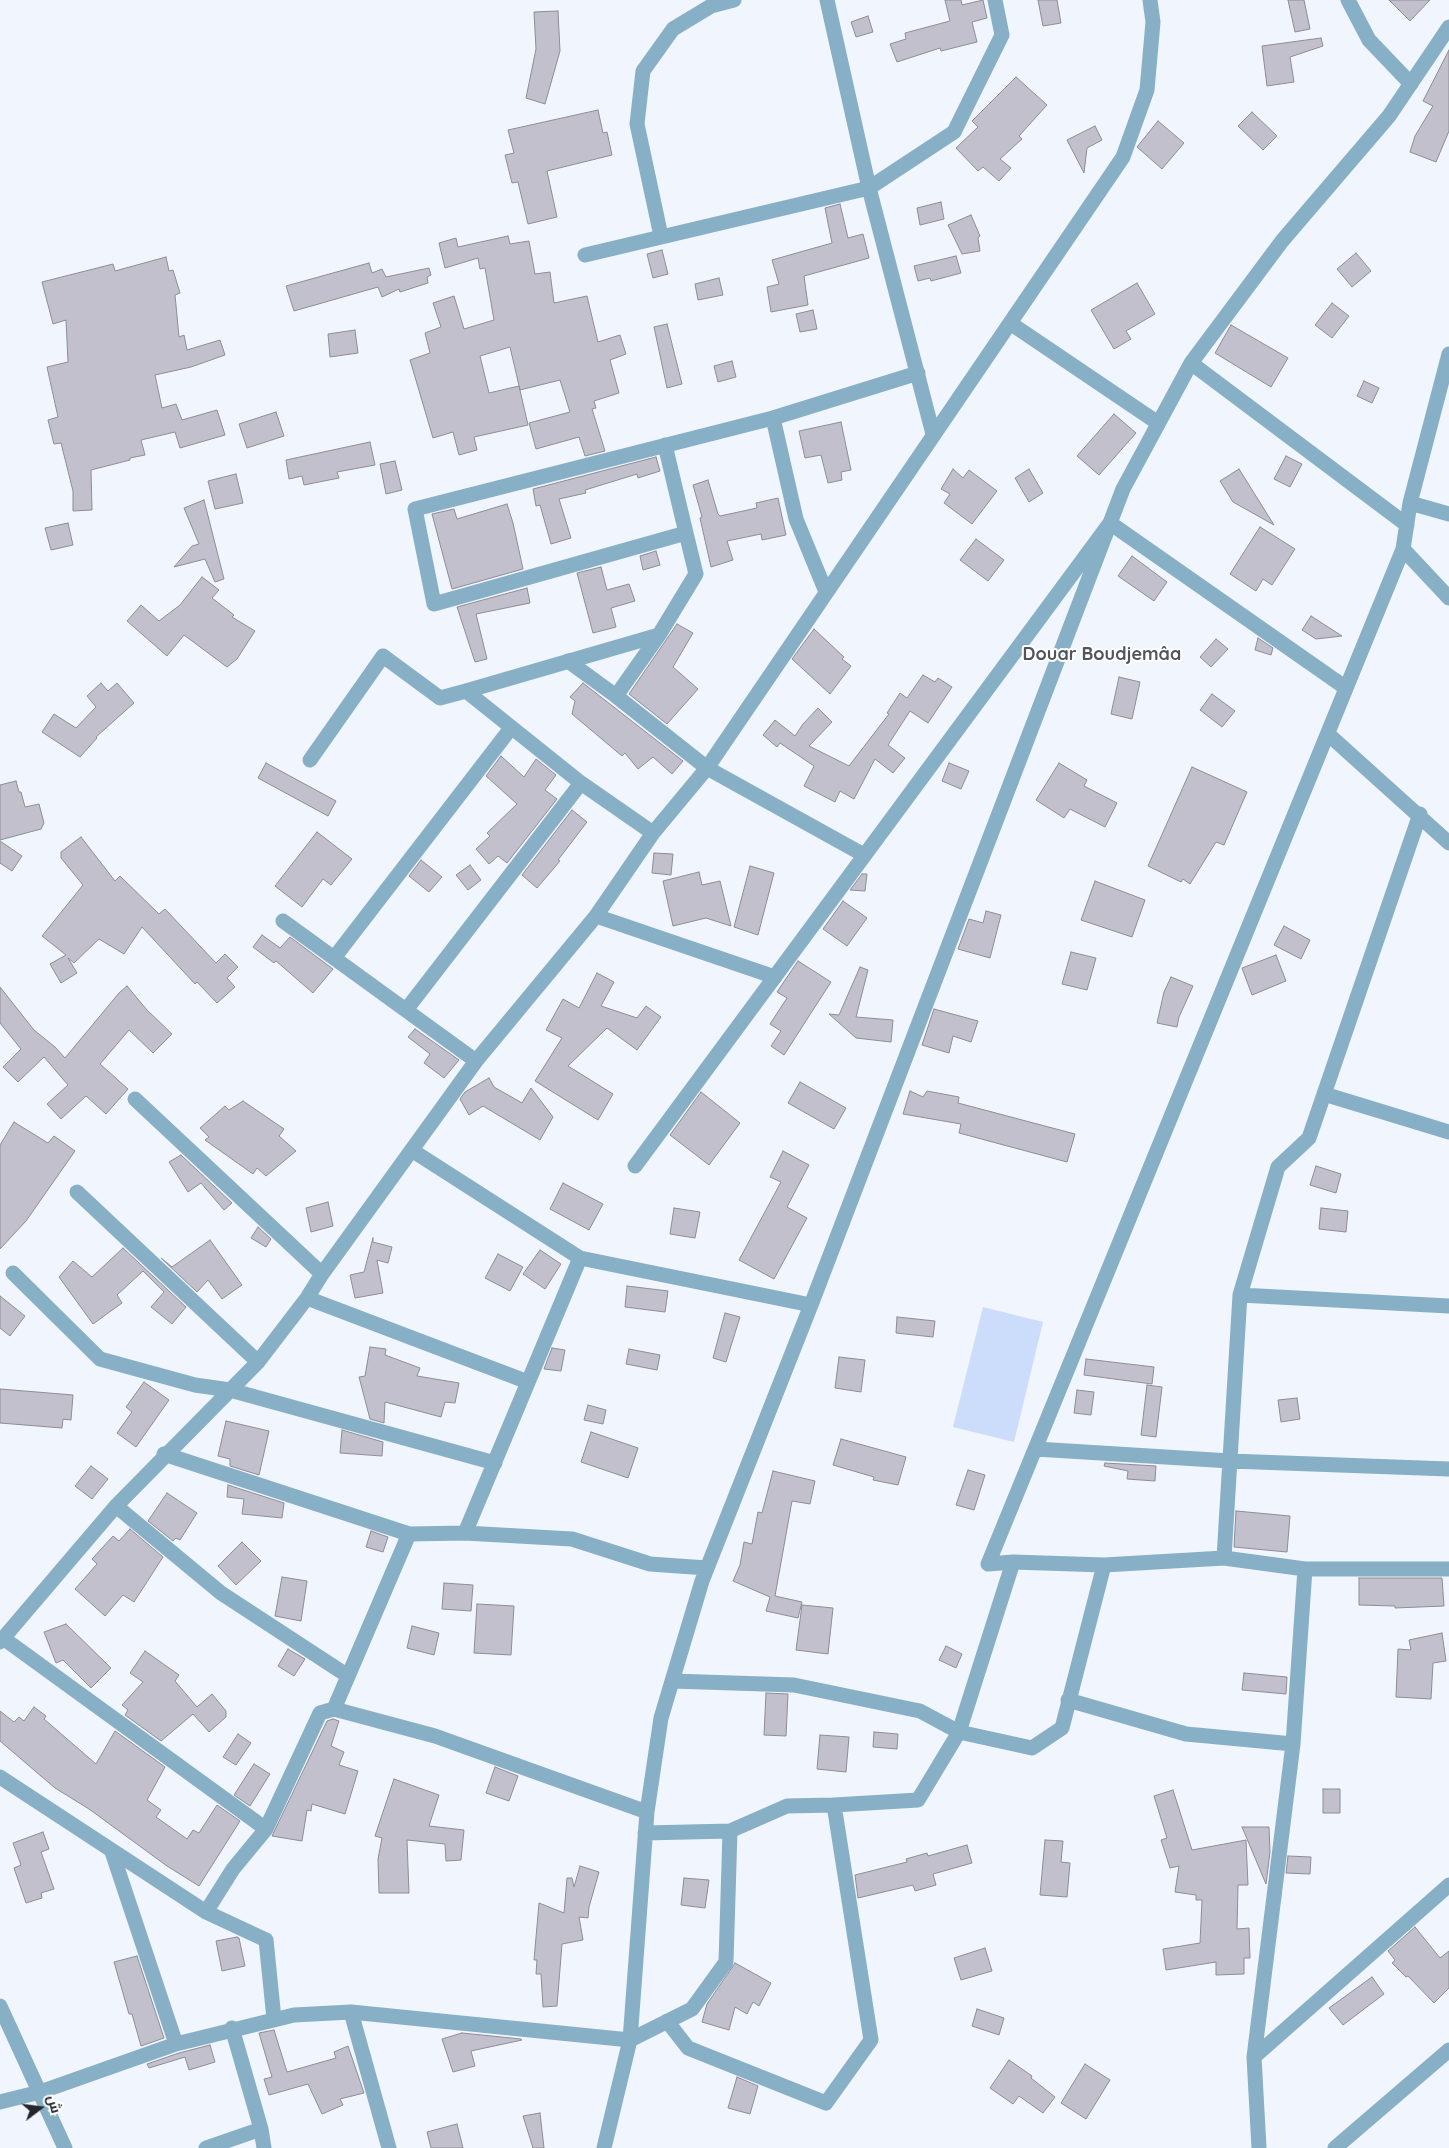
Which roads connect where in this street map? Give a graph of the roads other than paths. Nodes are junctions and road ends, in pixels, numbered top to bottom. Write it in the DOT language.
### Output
graph roads {
  1 [pos="734,0"];
  2 [pos="827,0"];
  3 [pos="995,0"];
  4 [pos="1150,0"];
  5 [pos="1348,0"];
  6 [pos="1449,27"];
  7 [pos="1411,84"];
  8 [pos="870,188"];
  9 [pos="662,236"];
  10 [pos="585,255"];
  11 [pos="1010,322"];
  12 [pos="1449,354"];
  13 [pos="1191,363"];
  14 [pos="918,373"];
  15 [pos="773,418"];
  16 [pos="1158,423"];
  17 [pos="933,434"];
  18 [pos="665,445"];
  19 [pos="1410,503"];
  20 [pos="1449,514"];
  21 [pos="1110,523"];
  22 [pos="1407,525"];
  23 [pos="686,533"];
  24 [pos="1403,549"];
  25 [pos="826,592"];
  26 [pos="1449,598"];
  27 [pos="659,635"];
  28 [pos="568,662"];
  29 [pos="1346,688"];
  30 [pos="466,691"];
  31 [pos="616,696"];
  32 [pos="511,728"];
  33 [pos="1328,734"];
  34 [pos="310,760"];
  35 [pos="707,768"];
  36 [pos="581,782"];
  37 [pos="1420,814"];
  38 [pos="654,833"];
  39 [pos="1449,843"];
  40 [pos="864,855"];
  41 [pos="596,916"];
  42 [pos="283,921"];
  43 [pos="334,958"];
  44 [pos="774,977"];
  45 [pos="406,1010"];
  46 [pos="476,1062"];
  47 [pos="1324,1094"];
  48 [pos="135,1099"];
  49 [pos="1449,1132"];
  50 [pos="413,1151"];
  51 [pos="635,1166"];
  52 [pos="77,1192"];
  53 [pos="580,1258"];
  54 [pos="13,1273"];
  55 [pos="322,1274"];
  56 [pos="1240,1295"];
  57 [pos="307,1298"];
  58 [pos="812,1305"];
  59 [pos="1449,1306"];
  60 [pos="258,1362"];
  61 [pos="528,1382"];
  62 [pos="230,1390"];
  63 [pos="1036,1448"];
  64 [pos="164,1454"];
  65 [pos="1230,1461"];
  66 [pos="495,1464"];
  67 [pos="1449,1469"];
  68 [pos="116,1506"];
  69 [pos="466,1533"];
  70 [pos="409,1534"];
  71 [pos="1224,1558"];
  72 [pos="1013,1562"];
  73 [pos="1104,1565"];
  74 [pos="707,1568"];
  75 [pos="1305,1569"];
  76 [pos="1449,1569"];
  77 [pos="2,1640"];
  78 [pos="348,1676"];
  79 [pos="672,1681"];
  80 [pos="1068,1700"];
  81 [pos="334,1709"];
  82 [pos="959,1732"];
  83 [pos="1293,1744"];
  84 [pos="0,1777"];
  85 [pos="834,1805"];
  86 [pos="647,1812"];
  87 [pos="266,1829"];
  88 [pos="730,1831"];
  89 [pos="645,1833"];
  90 [pos="112,1852"];
  91 [pos="1449,1885"];
  92 [pos="206,1912"];
  93 [pos="0,2006"];
  94 [pos="351,2012"];
  95 [pos="274,2019"];
  96 [pos="668,2021"];
  97 [pos="232,2028"];
  98 [pos="630,2040"];
  99 [pos="176,2044"];
  100 [pos="1449,2050"];
  101 [pos="1254,2057"];
  102 [pos="40,2092"];
  103 [pos="0,2102"];
  104 [pos="260,2129"];
  105 [pos="65,2148"];
  106 [pos="206,2148"];
  107 [pos="264,2148"];
  108 [pos="390,2148"];
  109 [pos="604,2148"];
  110 [pos="1259,2148"];
  111 [pos="1335,2148"];
  1 -- 9 [label="street"];
  2 -- 8 [label="street"];
  3 -- 8 [label="street"];
  4 -- 11 [label="street"];
  5 -- 7 [label="street"];
  6 -- 7 [label="street"];
  7 -- 13 [label="street"];
  8 -- 9 [label="street"];
  8 -- 14 [label="street"];
  9 -- 10 [label="street"];
  11 -- 16 [label="street"];
  11 -- 17 [label="street"];
  12 -- 19 [label="street"];
  13 -- 16 [label="street"];
  13 -- 22 [label="street"];
  14 -- 15 [label="street"];
  14 -- 17 [label="street"];
  15 -- 18 [label="street"];
  15 -- 25 [label="street"];
  16 -- 21 [label="street"];
  17 -- 25 [label="street"];
  18 -- 23 [label="street"];
  18 -- 23 [label="street"];
  19 -- 20 [label="street"];
  19 -- 22 [label="street"];
  21 -- 29 [label="street"];
  21 -- 40 [label="street"];
  21 -- 58 [label="street"];
  22 -- 24 [label="street"];
  23 -- 27 [label="street"];
  24 -- 26 [label="street"];
  24 -- 29 [label="street"];
  25 -- 35 [label="street"];
  27 -- 28 [label="street"];
  27 -- 31 [label="street"];
  28 -- 30 [label="street"];
  28 -- 31 [label="street"];
  29 -- 33 [label="street"];
  30 -- 32 [label="street"];
  30 -- 34 [label="street"];
  31 -- 35 [label="street"];
  32 -- 36 [label="street"];
  32 -- 43 [label="street"];
  33 -- 37 [label="street"];
  33 -- 63 [label="street"];
  35 -- 38 [label="street"];
  35 -- 40 [label="street"];
  36 -- 38 [label="street"];
  36 -- 45 [label="street"];
  37 -- 39 [label="street"];
  37 -- 47 [label="street"];
  38 -- 41 [label="street"];
  40 -- 44 [label="street"];
  41 -- 44 [label="street"];
  41 -- 46 [label="street"];
  42 -- 43 [label="street"];
  43 -- 45 [label="street"];
  44 -- 51 [label="street"];
  45 -- 46 [label="street"];
  46 -- 50 [label="street"];
  47 -- 49 [label="street"];
  47 -- 56 [label="street"];
  48 -- 55 [label="street"];
  50 -- 53 [label="street"];
  50 -- 55 [label="street"];
  52 -- 60 [label="street"];
  53 -- 58 [label="street"];
  53 -- 61 [label="street"];
  54 -- 62 [label="street"];
  55 -- 57 [label="street"];
  56 -- 59 [label="street"];
  56 -- 65 [label="street"];
  57 -- 60 [label="street"];
  57 -- 61 [label="street"];
  58 -- 74 [label="street"];
  60 -- 62 [label="street"];
  61 -- 66 [label="street"];
  62 -- 64 [label="street"];
  62 -- 66 [label="street"];
  63 -- 65 [label="street"];
  63 -- 72 [label="street"];
  64 -- 68 [label="street"];
  64 -- 70 [label="street"];
  65 -- 67 [label="street"];
  65 -- 71 [label="street"];
  66 -- 69 [label="street"];
  68 -- 77 [label="street"];
  68 -- 78 [label="street"];
  69 -- 70 [label="street"];
  69 -- 74 [label="street"];
  70 -- 78 [label="street"];
  71 -- 73 [label="street"];
  71 -- 75 [label="street"];
  72 -- 73 [label="street"];
  72 -- 82 [label="street"];
  73 -- 80 [label="street"];
  74 -- 79 [label="street"];
  75 -- 76 [label="street"];
  75 -- 83 [label="street"];
  77 -- 87 [label="street"];
  78 -- 81 [label="street"];
  79 -- 82 [label="street"];
  79 -- 86 [label="street"];
  80 -- 82 [label="street"];
  80 -- 83 [label="street"];
  81 -- 86 [label="street"];
  81 -- 87 [label="street"];
  82 -- 85 [label="street"];
  83 -- 101 [label="street"];
  84 -- 90 [label="street"];
  85 -- 88 [label="street"];
  85 -- 96 [label="street"];
  86 -- 89 [label="street"];
  87 -- 92 [label="street"];
  88 -- 89 [label="street"];
  88 -- 96 [label="street"];
  89 -- 98 [label="street"];
  90 -- 92 [label="street"];
  90 -- 99 [label="street"];
  91 -- 101 [label="street"];
  92 -- 95 [label="street"];
  93 -- 102 [label="street"];
  94 -- 95 [label="street"];
  94 -- 98 [label="street"];
  94 -- 108 [label="street"];
  95 -- 97 [label="street"];
  96 -- 98 [label="street"];
  97 -- 99 [label="street"];
  97 -- 104 [label="street"];
  98 -- 109 [label="street"];
  99 -- 102 [label="street"];
  100 -- 111 [label="street"];
  101 -- 110 [label="street"];
  102 -- 103 [label="street"];
  102 -- 105 [label="street"];
  104 -- 106 [label="street"];
  104 -- 107 [label="street"];
}
